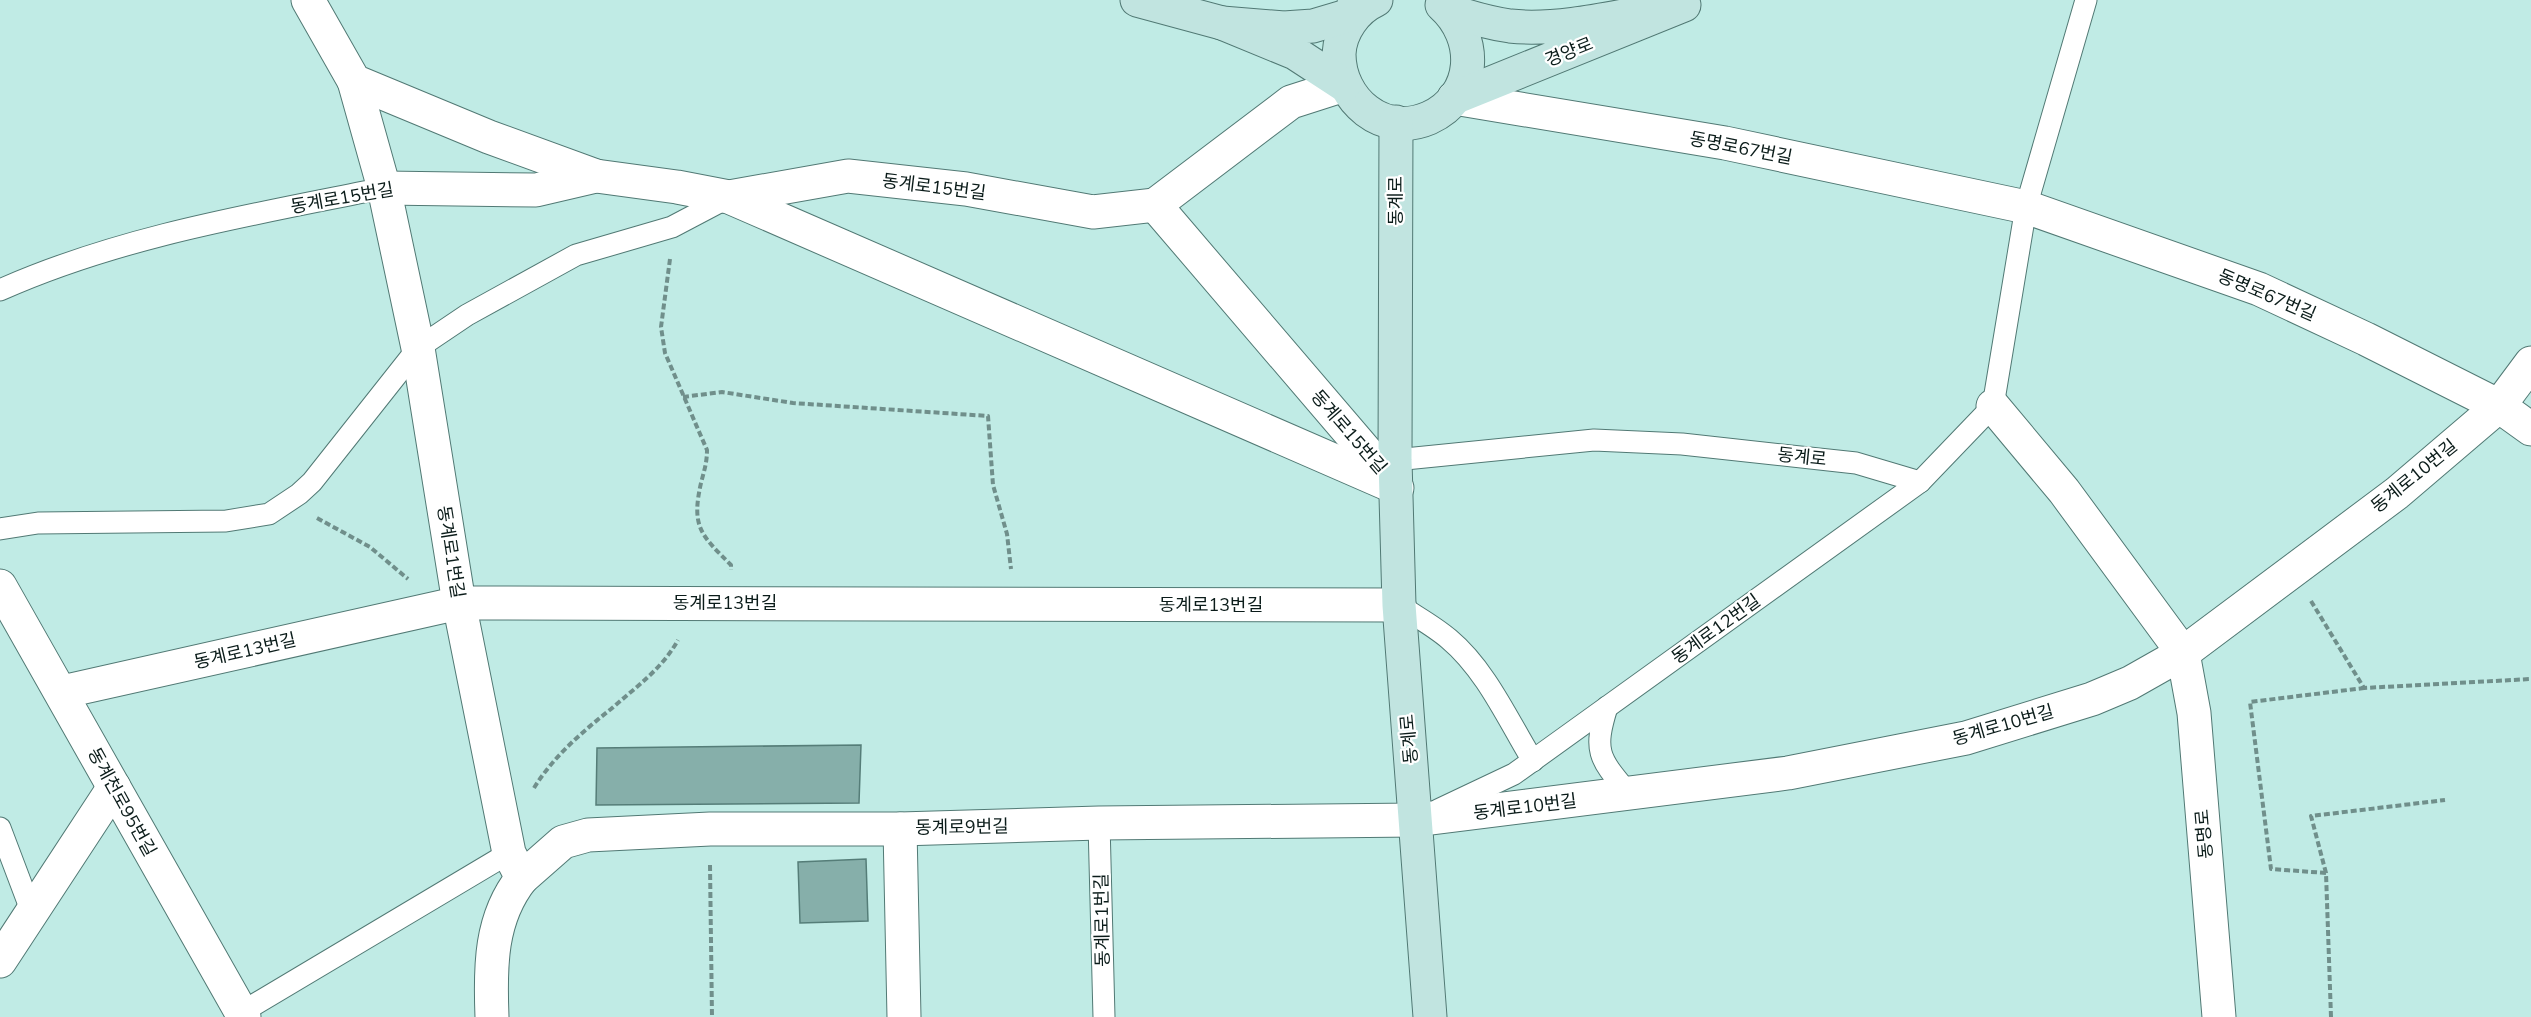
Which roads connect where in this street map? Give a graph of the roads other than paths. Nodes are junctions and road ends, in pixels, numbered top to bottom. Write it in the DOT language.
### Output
graph roads {
  1 [pos="308,0"];
  2 [pos="1138,0"];
  3 [pos="2086,0"];
  4 [pos="1691,2"];
  5 [pos="1439,3"];
  6 [pos="1362,4"];
  7 [pos="1222,22"];
  8 [pos="354,81"];
  9 [pos="1344,85"];
  10 [pos="1454,98"];
  11 [pos="1396,122"];
  12 [pos="596,176"];
  13 [pos="384,188"];
  14 [pos="729,196"];
  15 [pos="1155,205"];
  16 [pos="2026,207"];
  17 [pos="0,290"];
  18 [pos="418,348"];
  19 [pos="2531,363"];
  20 [pos="1993,406"];
  21 [pos="2499,406"];
  22 [pos="2531,429"];
  23 [pos="1396,474"];
  24 [pos="1920,482"];
  25 [pos="0,529"];
  26 [pos="0,586"];
  27 [pos="449,605"];
  28 [pos="1399,605"];
  29 [pos="2183,653"];
  30 [pos="62,692"];
  31 [pos="1607,707"];
  32 [pos="1533,761"];
  33 [pos="114,787"];
  34 [pos="1628,793"];
  35 [pos="1416,820"];
  36 [pos="1099,824"];
  37 [pos="0,828"];
  38 [pos="900,828"];
  39 [pos="516,866"];
  40 [pos="31,910"];
  41 [pos="0,961"];
  42 [pos="243,1015"];
  43 [pos="492,1017"];
  44 [pos="904,1017"];
  45 [pos="1104,1017"];
  46 [pos="1430,1017"];
  47 [pos="2219,1017"];
  1 -- 8 [label="street, 동계로1번길"];
  2 -- 7 [label="street"];
  3 -- 16 [label="lane"];
  4 -- 5 [label="street, 경양로"];
  4 -- 10 [label="street, 경양로"];
  5 -- 10 [label="street, 경양로"];
  6 -- 7 [label="street"];
  6 -- 9 [label="street"];
  7 -- 9 [label="street"];
  8 -- 12 [label="street"];
  8 -- 13 [label="street, 동계로1번길"];
  9 -- 11 [label="street, 경양로"];
  9 -- 15 [label="street"];
  10 -- 11 [label="street, 경양로"];
  10 -- 16 [label="street, 동명로67번길"];
  11 -- 23 [label="street, 동계로"];
  12 -- 13 [label="street, 동계로15번길"];
  12 -- 14 [label="street, 동계로15번길"];
  13 -- 17 [label="lane, 동계로15번길"];
  13 -- 18 [label="street, 동계로1번길"];
  14 -- 15 [label="street, 동계로15번길"];
  14 -- 18 [label="lane, 동계로15번길"];
  14 -- 23 [label="street, 동계로15번길"];
  15 -- 23 [label="street, 동계로15번길"];
  16 -- 20 [label="lane"];
  16 -- 21 [label="street, 동명로67번길"];
  18 -- 25 [label="lane"];
  18 -- 27 [label="street, 동계로1번길"];
  19 -- 21 [label="street"];
  20 -- 24 [label="lane, 동계로12번길"];
  20 -- 29 [label="street"];
  21 -- 22 [label="street, 동명로67번길"];
  21 -- 29 [label="street, 동계로10번길"];
  23 -- 24 [label="lane, 동계로"];
  23 -- 28 [label="street, 동계로"];
  24 -- 31 [label="lane, 동계로12번길"];
  26 -- 30 [label="street, 동계천로95번길"];
  27 -- 28 [label="street, 동계로13번길"];
  27 -- 30 [label="street, 동계로13번길"];
  27 -- 39 [label="street, 동계로1번길"];
  28 -- 32 [label="lane"];
  28 -- 35 [label="street, 동계로"];
  29 -- 34 [label="street, 동계로10번길"];
  29 -- 47 [label="street, 동명로"];
  30 -- 33 [label="street, 동계천로95번길"];
  31 -- 32 [label="lane, 동계로12번길"];
  31 -- 34 [label="lane"];
  32 -- 35 [label="lane, 동계로12번길"];
  33 -- 40 [label="street"];
  33 -- 42 [label="street, 동계천로95번길"];
  34 -- 35 [label="street, 동계로10번길"];
  35 -- 36 [label="street, 동계로9번길"];
  35 -- 46 [label="street, 동계로"];
  36 -- 38 [label="street, 동계로9번길"];
  36 -- 45 [label="lane, 동계로1번길"];
  37 -- 40 [label="lane"];
  38 -- 39 [label="street, 동계로9번길"];
  38 -- 44 [label="street"];
  39 -- 42 [label="lane"];
  39 -- 43 [label="street"];
  40 -- 41 [label="street"];
}
